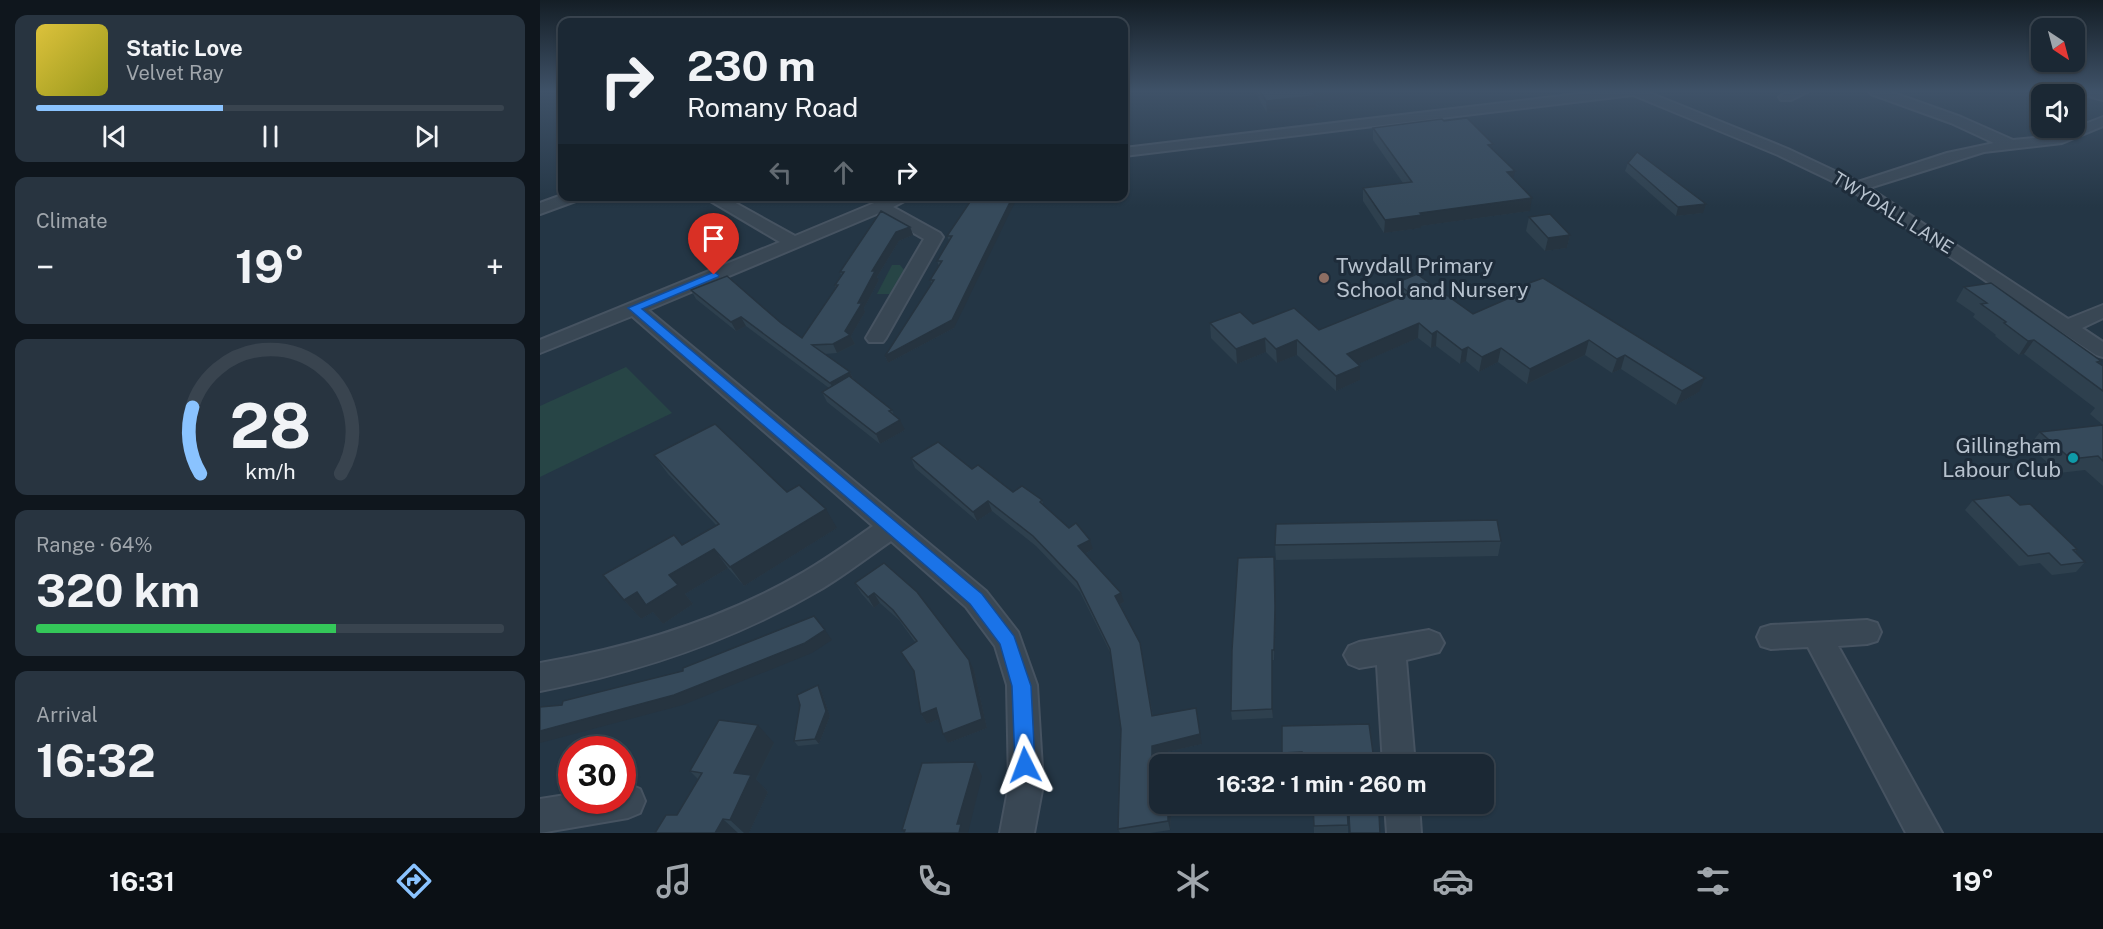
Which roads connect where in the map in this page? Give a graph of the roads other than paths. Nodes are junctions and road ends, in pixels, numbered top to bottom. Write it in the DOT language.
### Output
graph roads {
  1 [pos="1309,130"];
  2 [pos="1729,130"];
  3 [pos="1978,130"];
  4 [pos="2082,130"];
  5 [pos="2011,145"];
  6 [pos="1128,152"];
  7 [pos="1857,188"];
  8 [pos="562,201"];
  9 [pos="719,201"];
  10 [pos="894,201"];
  11 [pos="880,207"];
  12 [pos="540,209"];
  13 [pos="794,242"];
  14 [pos="634,308"];
  15 [pos="2103,311"];
  16 [pos="2065,325"];
  17 [pos="876,338"];
  18 [pos="540,347"];
  19 [pos="2103,351"];
  20 [pos="892,527"];
  21 [pos="1867,632"];
  22 [pos="1816,634"];
  23 [pos="1771,637"];
  24 [pos="1430,643"];
  25 [pos="1391,650"];
  26 [pos="1359,655"];
  27 [pos="540,677"];
  28 [pos="1398,754"];
  29 [pos="558,813"];
  30 [pos="1403,814"];
  31 [pos="540,816"];
  32 [pos="1017,833"];
  33 [pos="1404,833"];
  34 [pos="1925,833"];
  1 -- 6 [label="street"];
  2 -- 7 [label="street, TWYDALL LANE"];
  3 -- 5 [label="street"];
  4 -- 5 [label="street"];
  5 -- 7 [label="street"];
  7 -- 16 [label="street, TWYDALL LANE"];
  8 -- 12 [label="street"];
  9 -- 13 [label="street"];
  10 -- 11 [label="street"];
  11 -- 13 [label="street"];
  11 -- 17 [label="street"];
  13 -- 14 [label="street"];
  14 -- 18 [label="street"];
  14 -- 20 [label="street"];
  15 -- 16 [label="street"];
  16 -- 19 [label="street, TWYDALL LANE"];
  20 -- 27 [label="street"];
  20 -- 32 [label="street"];
  21 -- 22 [label="street"];
  22 -- 23 [label="street"];
  22 -- 34 [label="street"];
  24 -- 25 [label="street"];
  25 -- 26 [label="street"];
  25 -- 28 [label="street"];
  29 -- 31 [label="street"];
  30 -- 33 [label="street"];
}
